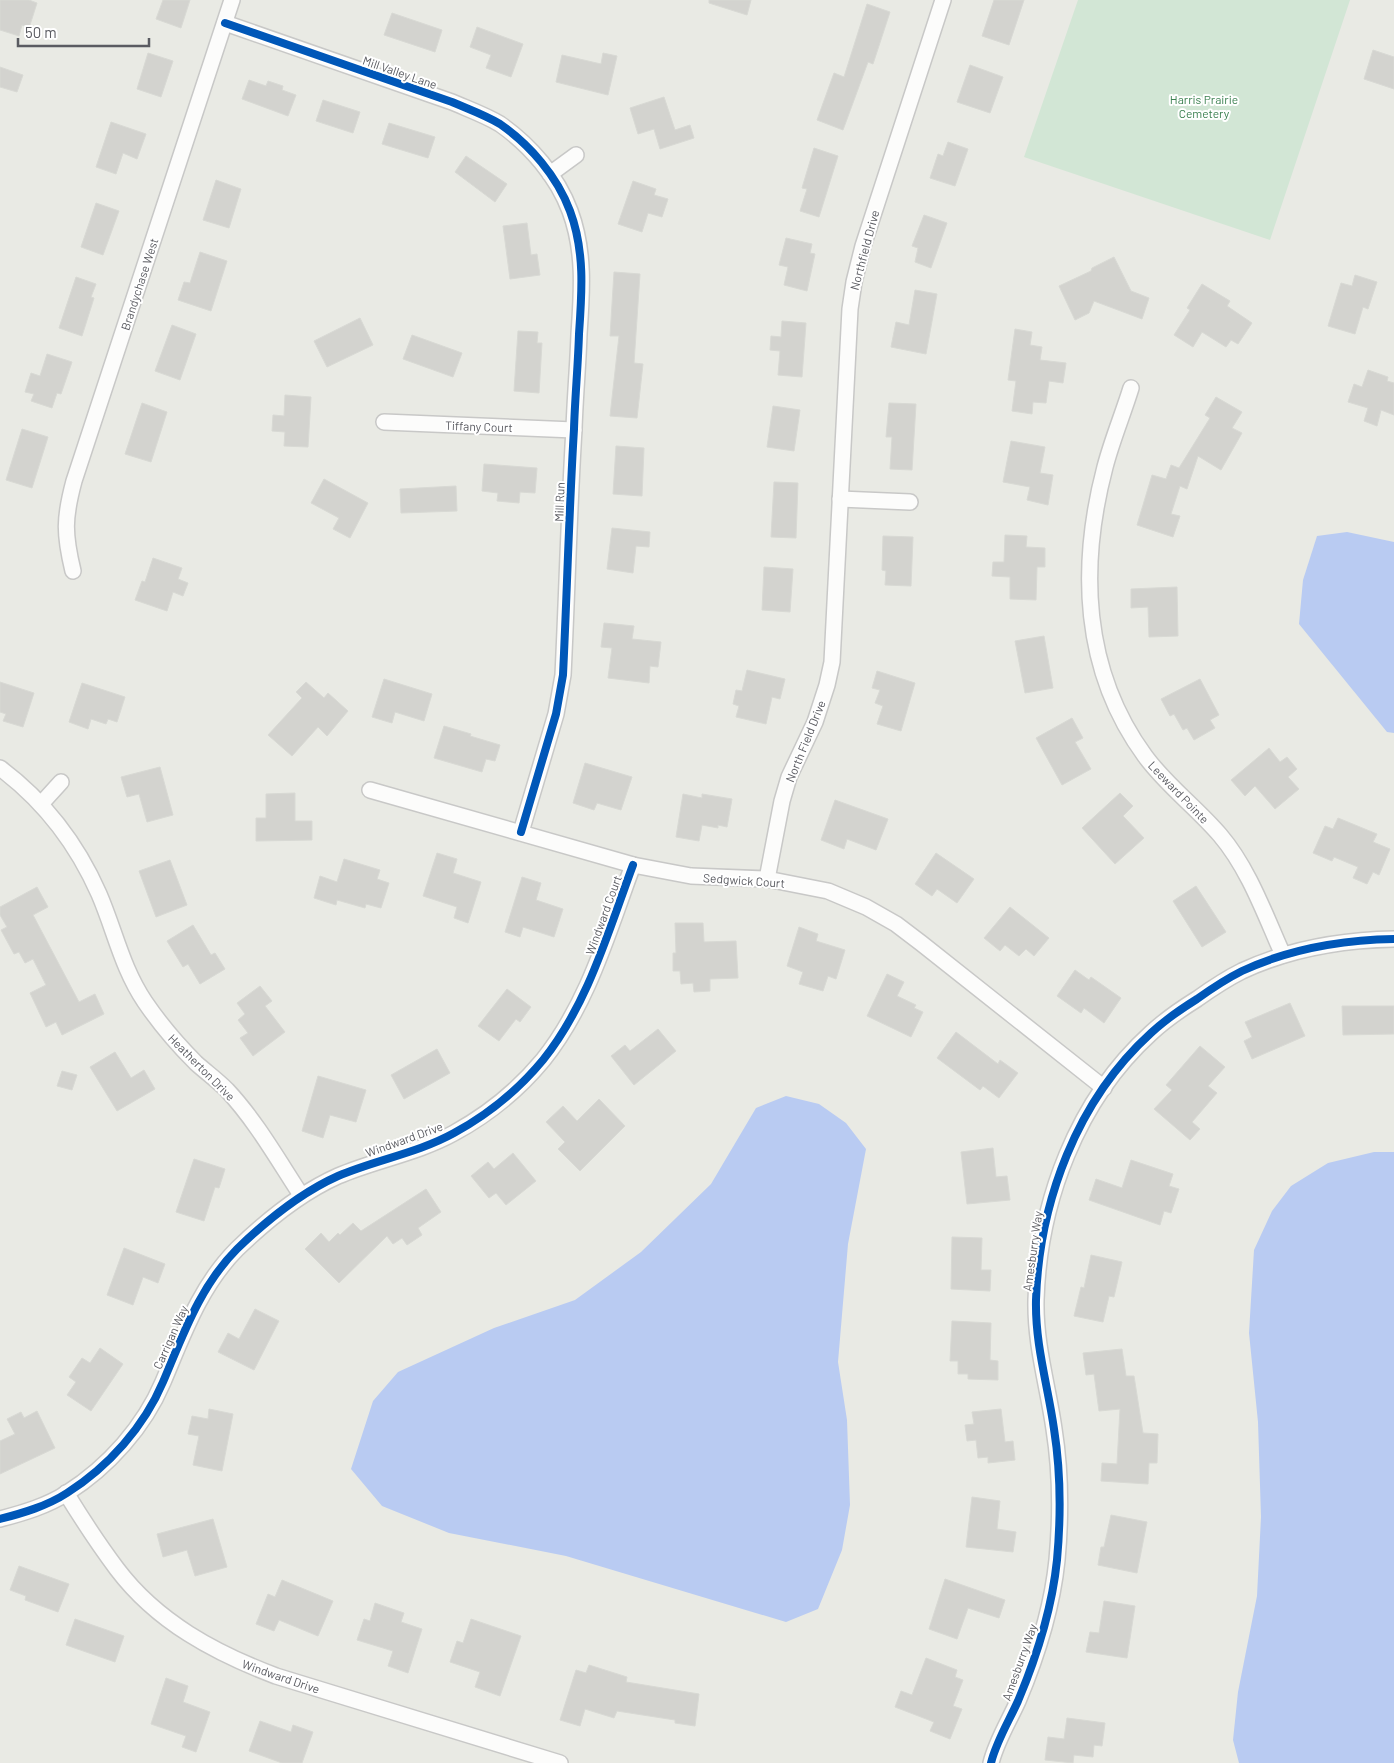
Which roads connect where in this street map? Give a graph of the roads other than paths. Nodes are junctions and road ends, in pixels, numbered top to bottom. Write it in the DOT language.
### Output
graph roads {
  1 [pos="232,0"];
  2 [pos="943,0"];
  3 [pos="225,23"];
  4 [pos="576,155"];
  5 [pos="550,174"];
  6 [pos="1132,388"];
  7 [pos="384,422"];
  8 [pos="574,430"];
  9 [pos="840,499"];
  10 [pos="910,502"];
  11 [pos="73,571"];
  12 [pos="836,571"];
  13 [pos="0,768"];
  14 [pos="61,782"];
  15 [pos="370,790"];
  16 [pos="41,804"];
  17 [pos="521,832"];
  18 [pos="633,865"];
  19 [pos="767,879"];
  20 [pos="1394,939"];
  21 [pos="1283,956"];
  22 [pos="593,973"];
  23 [pos="1104,1088"];
  24 [pos="301,1195"];
  25 [pos="66,1494"];
  26 [pos="0,1519"];
  27 [pos="558,1763"];
  28 [pos="991,1763"];
  1 -- 3 [label="street, Brandychase West"];
  2 -- 9 [label="street, Northfield Drive"];
  3 -- 5 [label="street, Mill Valley Lane"];
  3 -- 11 [label="street, Brandychase West"];
  4 -- 5 [label="street"];
  5 -- 8 [label="street, Mill Run"];
  6 -- 21 [label="street, Leeward Pointe"];
  7 -- 8 [label="street, Tiffany Court"];
  8 -- 17 [label="street, Mill Run"];
  9 -- 10 [label="street"];
  9 -- 12 [label="street, Northfield Drive"];
  12 -- 19 [label="street, North Field Drive"];
  13 -- 16 [label="street, Heatherton Drive"];
  14 -- 16 [label="street"];
  15 -- 17 [label="street, Sedgwick Court"];
  16 -- 24 [label="street, Heatherton Drive"];
  17 -- 18 [label="street, Sedgwick Court"];
  18 -- 19 [label="street, Sedgwick Court"];
  18 -- 22 [label="street, Windward Court"];
  19 -- 23 [label="street, Sedgwick Court"];
  20 -- 21 [label="street, Amesburry Way"];
  21 -- 23 [label="street, Amesburry Way"];
  22 -- 24 [label="street, Windward Drive"];
  23 -- 28 [label="street, Amesburry Way"];
  24 -- 25 [label="street, Carrigan Way"];
  25 -- 26 [label="street, Carrigan Way"];
  25 -- 27 [label="street, Windward Drive"];
}
